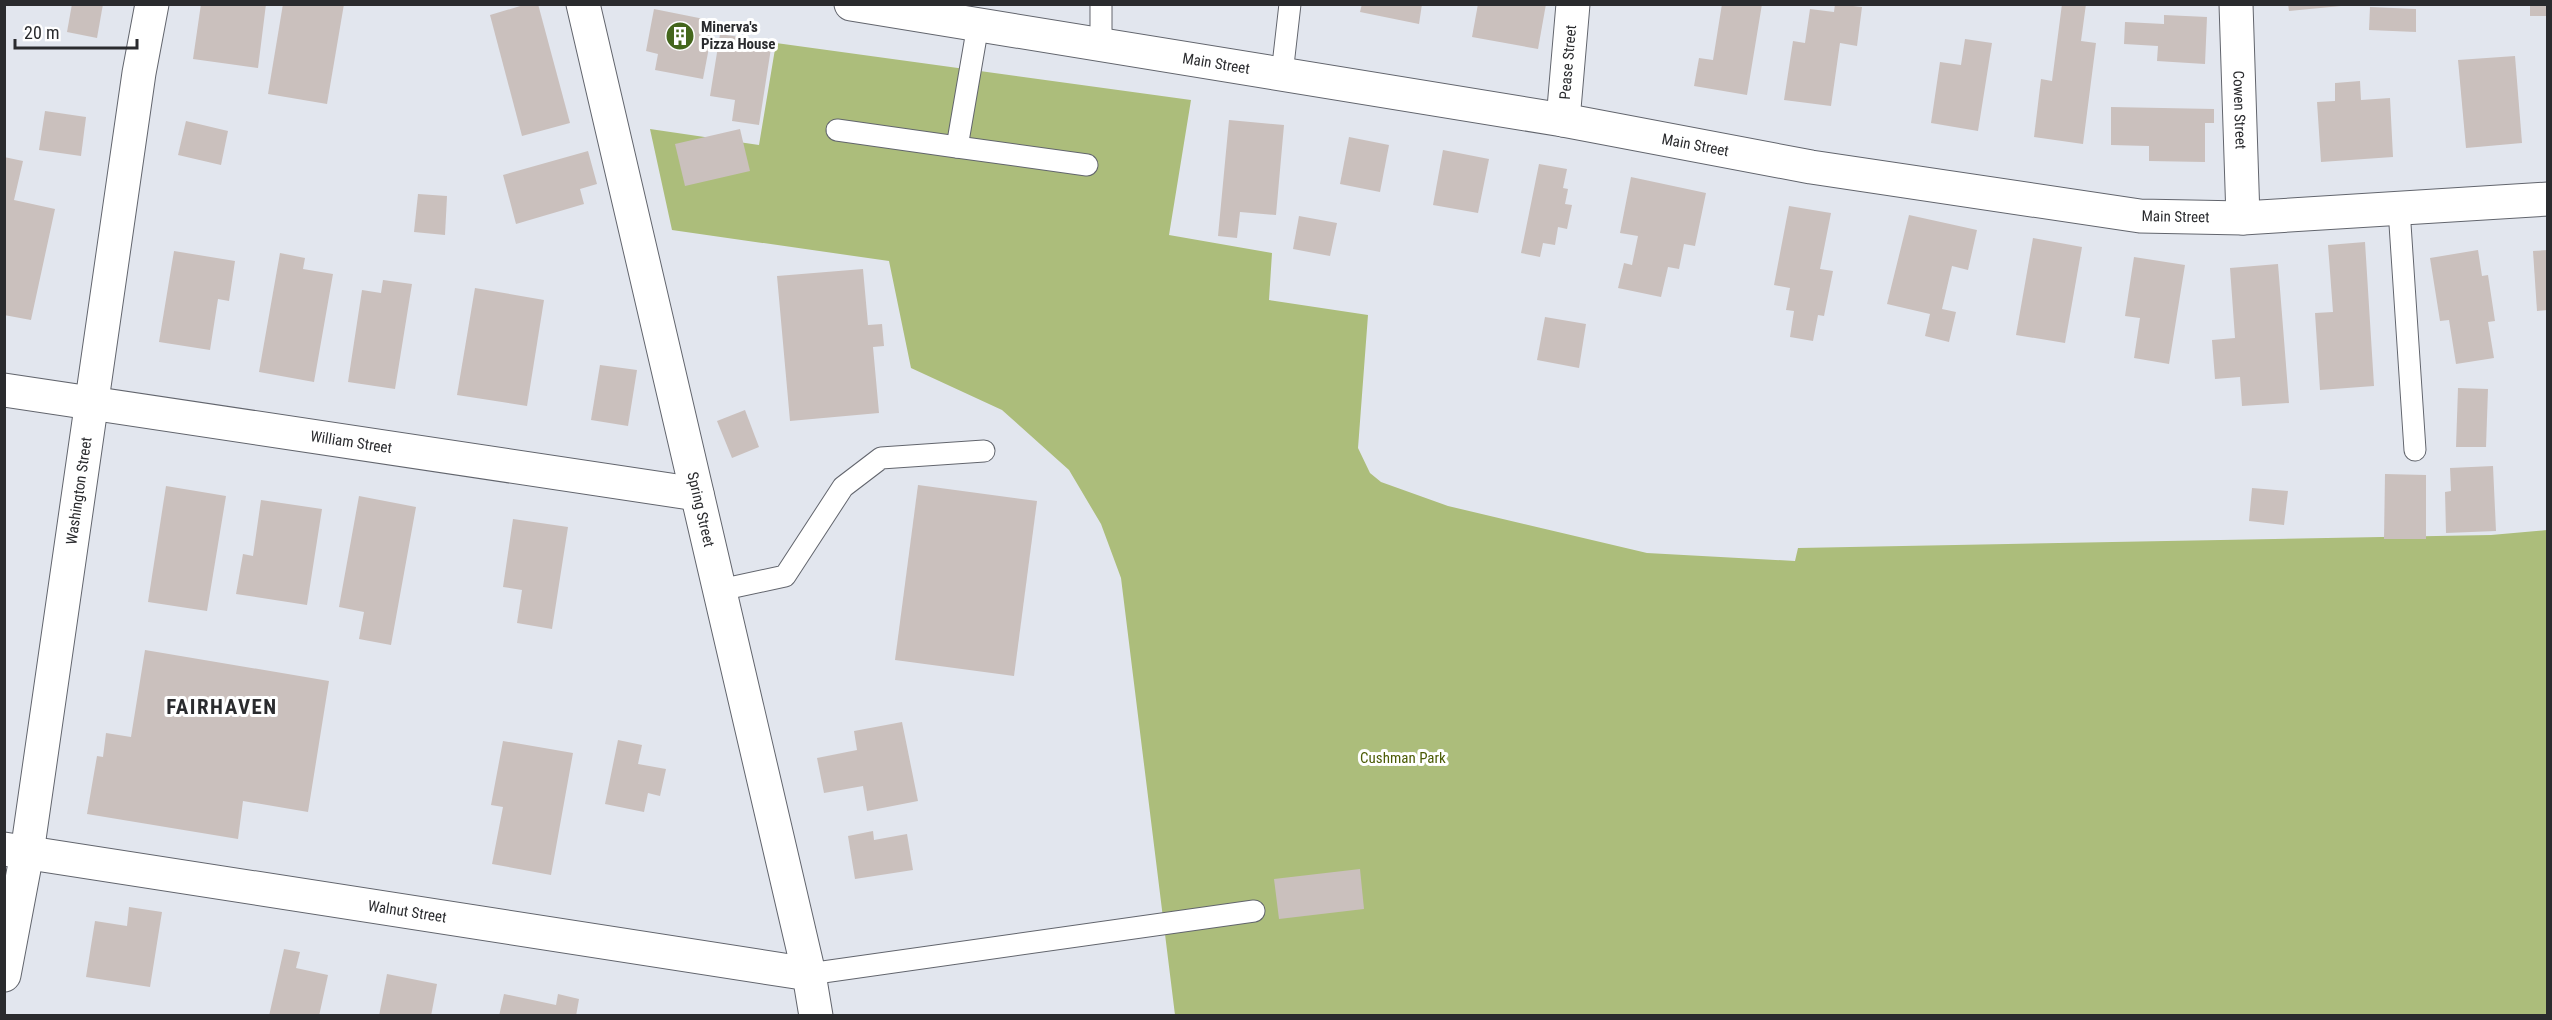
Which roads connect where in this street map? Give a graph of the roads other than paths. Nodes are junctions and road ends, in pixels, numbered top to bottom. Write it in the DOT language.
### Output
graph roads {
  1 [pos="152,4"];
  2 [pos="584,4"];
  3 [pos="851,4"];
  4 [pos="1101,4"];
  5 [pos="1290,4"];
  6 [pos="1573,4"];
  7 [pos="2236,4"];
  8 [pos="978,25"];
  9 [pos="1101,44"];
  10 [pos="1282,74"];
  11 [pos="1563,120"];
  12 [pos="837,130"];
  13 [pos="957,147"];
  14 [pos="1086,165"];
  15 [pos="2547,199"];
  16 [pos="2399,209"];
  17 [pos="2243,218"];
  18 [pos="4,390"];
  19 [pos="91,405"];
  20 [pos="2415,450"];
  21 [pos="984,451"];
  22 [pos="697,494"];
  23 [pos="720,590"];
  24 [pos="16,851"];
  25 [pos="1254,912"];
  26 [pos="809,974"];
  27 [pos="4,975"];
  28 [pos="816,1016"];
  1 -- 19 [label="street, Washington Street"];
  2 -- 22 [label="street, Spring Street"];
  3 -- 8 [label="street, Main Street"];
  4 -- 9 [label="lane"];
  5 -- 10 [label="lane"];
  6 -- 11 [label="street, Pease Street"];
  7 -- 17 [label="street, Cowen Street"];
  8 -- 9 [label="street, Main Street"];
  8 -- 13 [label="lane"];
  9 -- 10 [label="street, Main Street"];
  10 -- 11 [label="street, Main Street"];
  11 -- 17 [label="street, Main Street"];
  12 -- 13 [label="lane"];
  13 -- 14 [label="lane"];
  15 -- 16 [label="street, Main Street"];
  16 -- 17 [label="street, Main Street"];
  16 -- 20 [label="lane"];
  18 -- 19 [label="street, William Street"];
  19 -- 22 [label="street, William Street"];
  19 -- 24 [label="street, Washington Street"];
  21 -- 23 [label="lane"];
  22 -- 23 [label="street, Spring Street"];
  23 -- 26 [label="street, Spring Street"];
  24 -- 26 [label="street, Walnut Street"];
  24 -- 27 [label="street, Washington Street"];
  25 -- 26 [label="lane"];
  26 -- 28 [label="street, Spring Street"];
}
